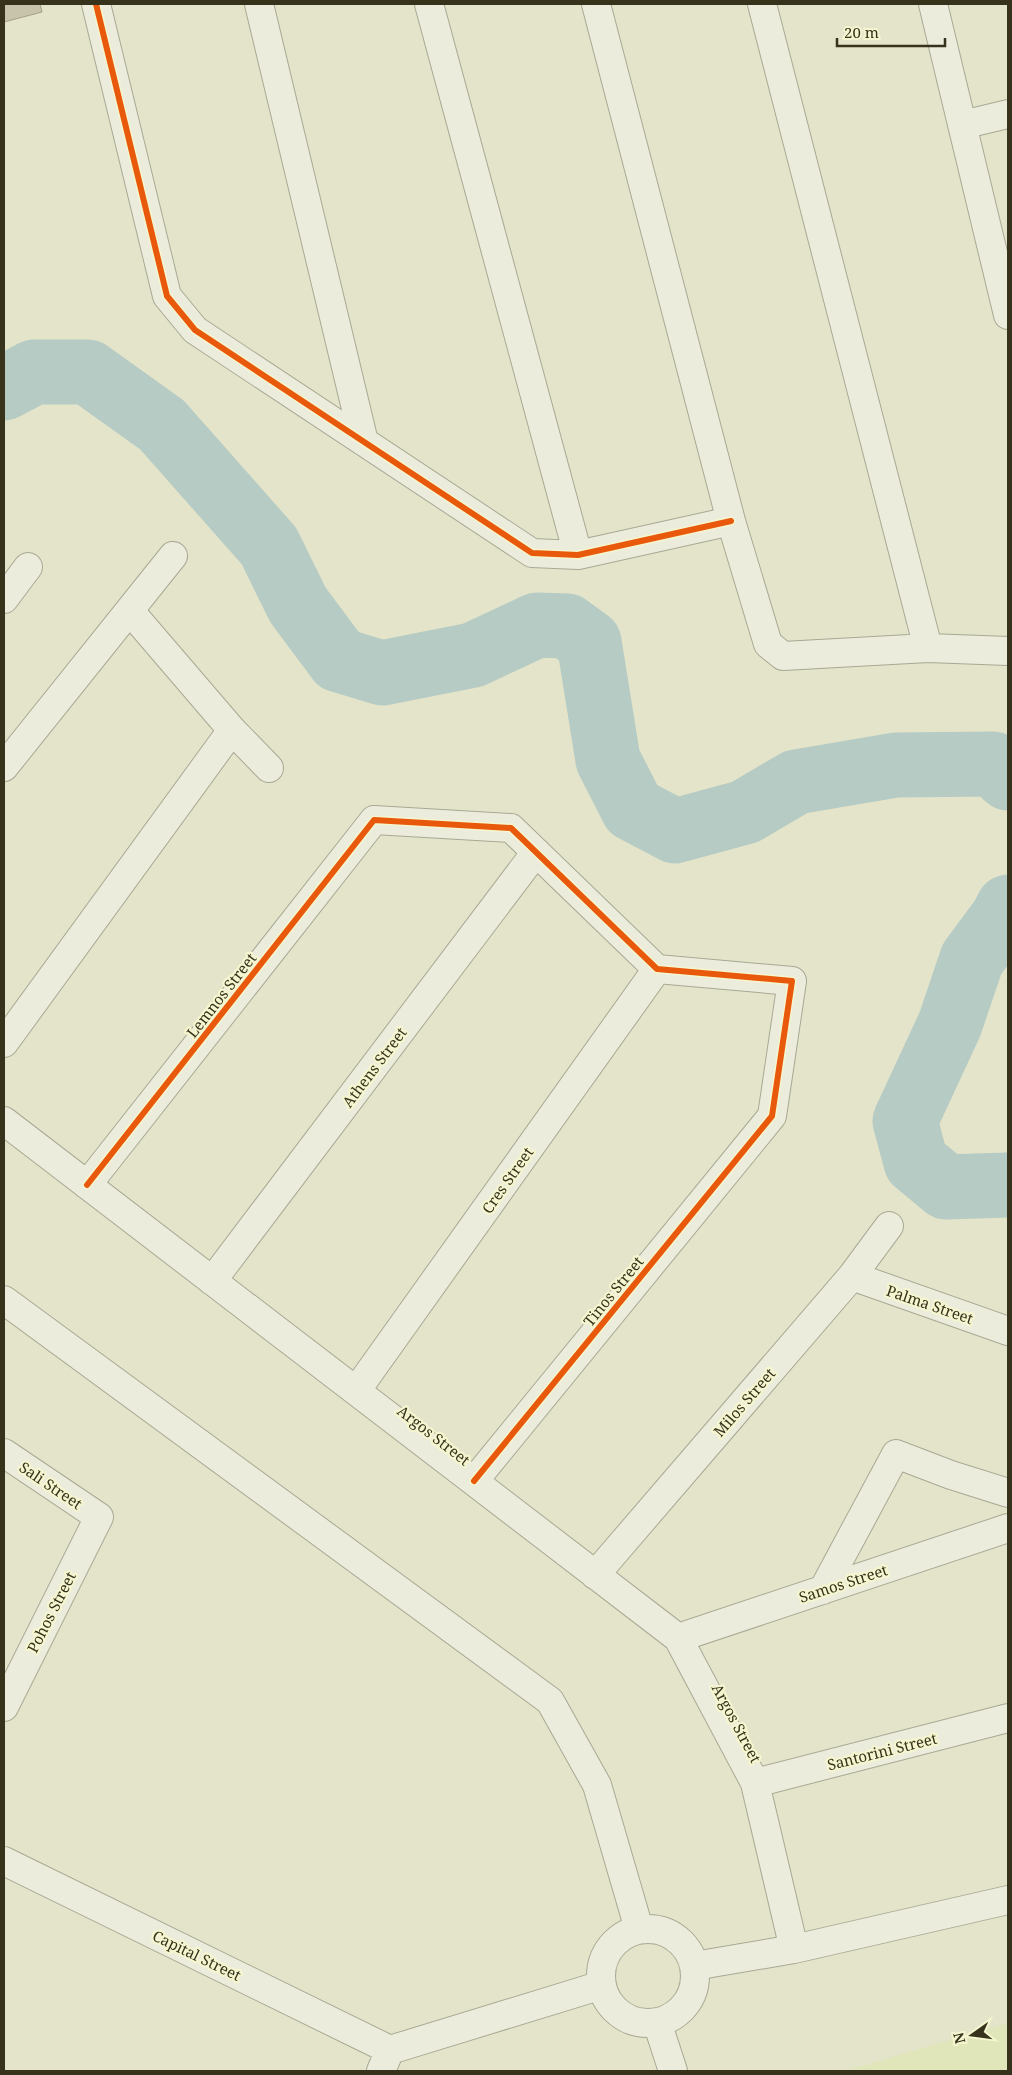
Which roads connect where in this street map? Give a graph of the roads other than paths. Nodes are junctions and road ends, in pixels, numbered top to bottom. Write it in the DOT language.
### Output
graph roads {
  1 [pos="96,4"];
  2 [pos="259,4"];
  3 [pos="429,4"];
  4 [pos="596,4"];
  5 [pos="762,4"];
  6 [pos="933,4"];
  7 [pos="1008,114"];
  8 [pos="962,125"];
  9 [pos="1005,285"];
  10 [pos="1008,315"];
  11 [pos="364,442"];
  12 [pos="731,522"];
  13 [pos="578,555"];
  14 [pos="173,556"];
  15 [pos="28,567"];
  16 [pos="4,599"];
  17 [pos="130,611"];
  18 [pos="928,648"];
  19 [pos="1008,651"];
  20 [pos="232,730"];
  21 [pos="4,767"];
  22 [pos="269,768"];
  23 [pos="536,852"];
  24 [pos="657,969"];
  25 [pos="4,1042"];
  26 [pos="4,1121"];
  27 [pos="87,1185"];
  28 [pos="888,1226"];
  29 [pos="852,1276"];
  30 [pos="212,1281"];
  31 [pos="4,1300"];
  32 [pos="1008,1331"];
  33 [pos="356,1391"];
  34 [pos="4,1453"];
  35 [pos="474,1481"];
  36 [pos="1008,1493"];
  37 [pos="99,1517"];
  38 [pos="1008,1528"];
  39 [pos="595,1575"];
  40 [pos="823,1590"];
  41 [pos="678,1638"];
  42 [pos="4,1707"];
  43 [pos="1008,1718"];
  44 [pos="755,1783"];
  45 [pos="4,1861"];
  46 [pos="1008,1900"];
  47 [pos="639,1929"];
  48 [pos="794,1950"];
  49 [pos="694,1966"];
  50 [pos="602,1985"];
  51 [pos="658,2022"];
  52 [pos="385,2061"];
  53 [pos="673,2071"];
  1 -- 11 [label="street"];
  2 -- 11 [label="street"];
  3 -- 13 [label="street"];
  4 -- 12 [label="street"];
  5 -- 18 [label="street"];
  6 -- 8 [label="street"];
  7 -- 8 [label="street"];
  8 -- 9 [label="street"];
  9 -- 10 [label="street"];
  11 -- 13 [label="street"];
  12 -- 13 [label="street"];
  12 -- 18 [label="street"];
  14 -- 17 [label="street"];
  15 -- 16 [label="street"];
  17 -- 20 [label="street"];
  17 -- 21 [label="street"];
  18 -- 19 [label="street"];
  20 -- 22 [label="street"];
  20 -- 25 [label="street"];
  23 -- 24 [label="street"];
  23 -- 27 [label="street, Lemnos Street"];
  23 -- 30 [label="street, Athens Street"];
  24 -- 33 [label="street, Cres Street"];
  24 -- 35 [label="street, Tinos Street"];
  26 -- 27 [label="street, Argos Street"];
  27 -- 30 [label="street, Argos Street"];
  28 -- 29 [label="street, Milos Street"];
  29 -- 32 [label="street, Palma Street"];
  29 -- 39 [label="street, Milos Street"];
  30 -- 33 [label="street, Argos Street"];
  31 -- 47 [label="street"];
  33 -- 35 [label="street, Argos Street"];
  34 -- 37 [label="street, Sali Street"];
  35 -- 39 [label="street, Argos Street"];
  36 -- 40 [label="street"];
  37 -- 42 [label="street, Pohos Street"];
  38 -- 40 [label="street, Samos Street"];
  39 -- 41 [label="street, Argos Street"];
  40 -- 41 [label="street, Samos Street"];
  41 -- 44 [label="street, Argos Street"];
  43 -- 44 [label="street, Santorini Street"];
  44 -- 48 [label="street, Argos Street"];
  45 -- 52 [label="street, Capital Street"];
  46 -- 48 [label="street"];
  47 -- 49 [label="street"];
  47 -- 50 [label="street"];
  48 -- 49 [label="street"];
  49 -- 51 [label="street"];
  50 -- 51 [label="street"];
  50 -- 52 [label="street"];
  51 -- 53 [label="street"];
}
